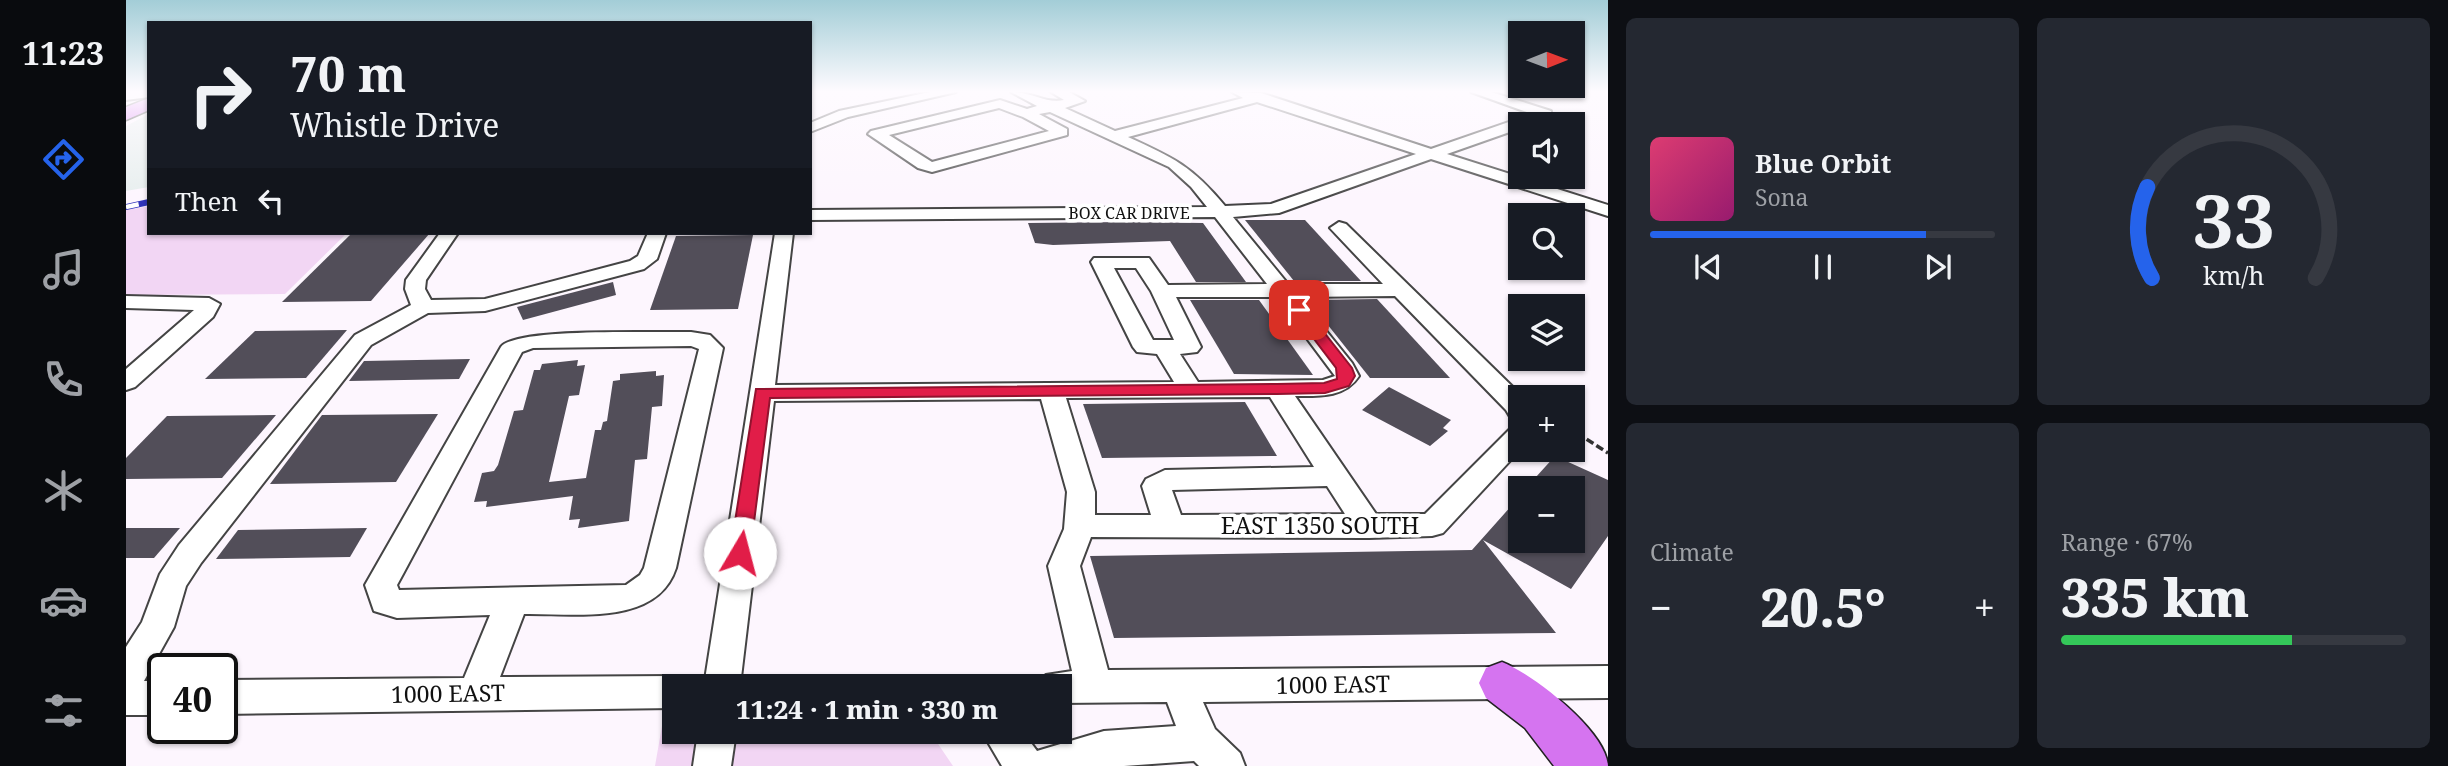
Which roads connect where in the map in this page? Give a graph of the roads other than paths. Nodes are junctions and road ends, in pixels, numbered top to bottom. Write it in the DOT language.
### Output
graph roads {
  1 [pos="902,128"];
  2 [pos="1054,128"];
  3 [pos="1095,128"];
  4 [pos="1143,128"];
  5 [pos="1363,128"];
  6 [pos="1505,128"];
  7 [pos="1113,136"];
  8 [pos="1433,152"];
  9 [pos="1508,172"];
  10 [pos="1563,189"];
  11 [pos="1608,203"];
  12 [pos="1608,211"];
  13 [pos="1223,212"];
  14 [pos="812,215"];
  15 [pos="1339,228"];
  16 [pos="448,235"];
  17 [pos="656,235"];
  18 [pos="784,235"];
  19 [pos="1401,290"];
  20 [pos="1162,291"];
  21 [pos="1285,291"];
  22 [pos="126,302"];
  23 [pos="423,307"];
  24 [pos="1164,347"];
  25 [pos="126,382"];
  26 [pos="1277,389"];
  27 [pos="1191,390"];
  28 [pos="1051,391"];
  29 [pos="762,393"];
  30 [pos="1508,397"];
  31 [pos="1508,447"];
  32 [pos="1335,476"];
  33 [pos="1079,523"];
  34 [pos="1170,527"];
  35 [pos="1369,527"];
  36 [pos="512,601"];
  37 [pos="724,674"];
  38 [pos="126,679"];
  39 [pos="1608,682"];
  40 [pos="1502,683"];
  41 [pos="1178,686"];
  42 [pos="1072,687"];
  43 [pos="1094,687"];
  44 [pos="662,692"];
  45 [pos="476,694"];
  46 [pos="238,697"];
  47 [pos="126,698"];
  48 [pos="147,698"];
  49 [pos="715,744"];
  50 [pos="1009,744"];
  51 [pos="1214,754"];
  52 [pos="712,766"];
  53 [pos="1025,766"];
  54 [pos="1047,766"];
  55 [pos="1585,766"];
  1 -- 2 [label="street"];
  3 -- 7 [label="street"];
  4 -- 7 [label="street"];
  5 -- 8 [label="street"];
  6 -- 8 [label="street, BOX CAR DRIVE"];
  7 -- 13 [label="street"];
  8 -- 9 [label="street"];
  8 -- 12 [label="street"];
  8 -- 13 [label="street, BOX CAR DRIVE"];
  10 -- 11 [label="street"];
  13 -- 14 [label="street, BOX CAR DRIVE"];
  13 -- 21 [label="street"];
  15 -- 19 [label="street"];
  16 -- 23 [label="street"];
  17 -- 23 [label="street"];
  18 -- 29 [label="street"];
  19 -- 21 [label="street"];
  19 -- 30 [label="street"];
  20 -- 21 [label="street"];
  20 -- 24 [label="street"];
  20 -- 24 [label="street"];
  21 -- 26 [label="street"];
  22 -- 25 [label="street"];
  23 -- 38 [label="street"];
  24 -- 27 [label="street"];
  26 -- 27 [label="street"];
  26 -- 32 [label="street"];
  27 -- 28 [label="street"];
  28 -- 29 [label="street"];
  28 -- 33 [label="street"];
  29 -- 37 [label="street"];
  31 -- 35 [label="street, EAST 1350 SOUTH"];
  32 -- 34 [label="street"];
  32 -- 35 [label="street"];
  33 -- 34 [label="street, EAST 1350 SOUTH"];
  33 -- 43 [label="street"];
  34 -- 35 [label="street, EAST 1350 SOUTH"];
  36 -- 36 [label="street"];
  36 -- 45 [label="street"];
  39 -- 40 [label="street, 1000 EAST"];
  40 -- 41 [label="street, 1000 EAST"];
  40 -- 55 [label="main road"];
  41 -- 43 [label="street, 1000 EAST"];
  41 -- 51 [label="street"];
  42 -- 43 [label="street, 1000 EAST"];
  44 -- 45 [label="street, 1000 EAST"];
  45 -- 46 [label="street, 1000 EAST"];
  47 -- 48 [label="street"];
  49 -- 52 [label="street"];
  50 -- 53 [label="street"];
  51 -- 54 [label="street"];
}
